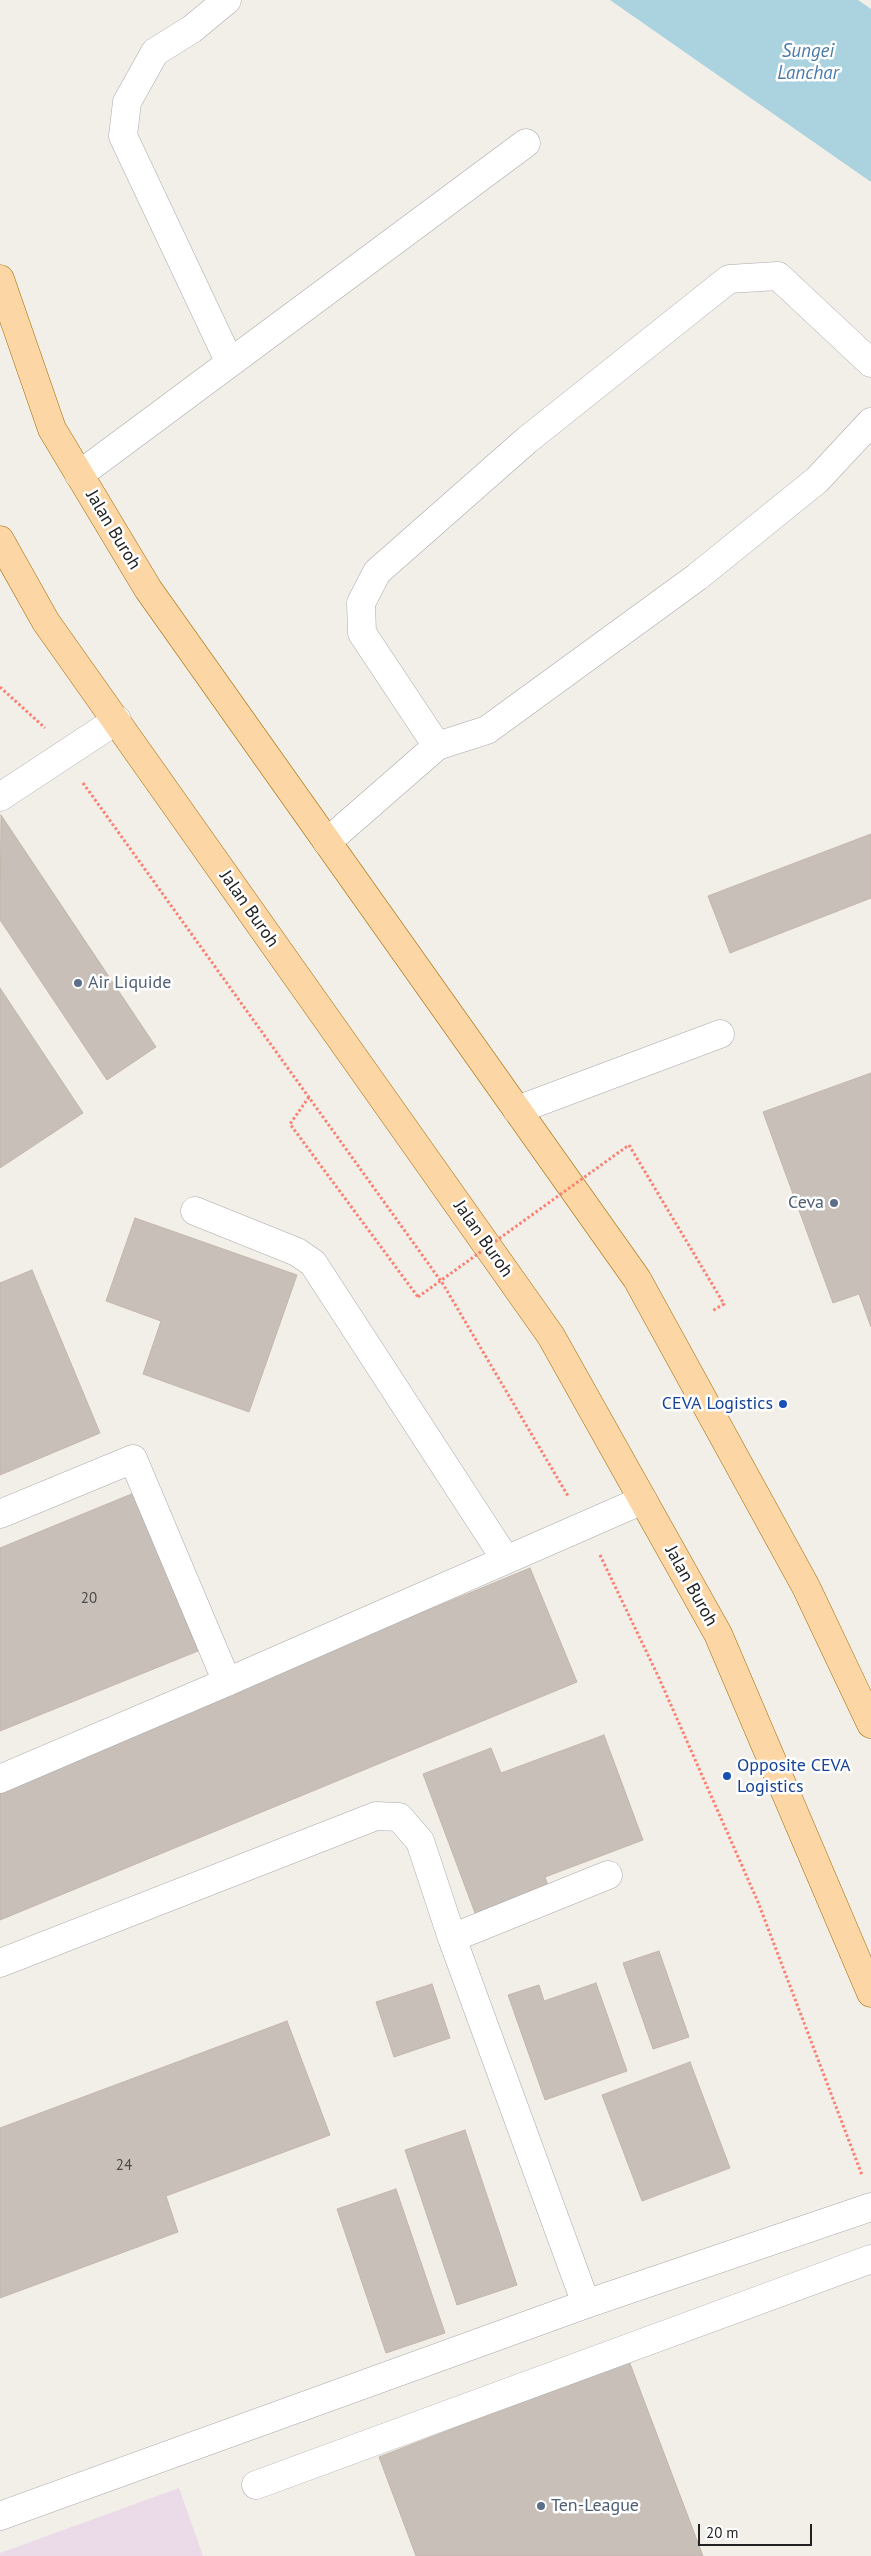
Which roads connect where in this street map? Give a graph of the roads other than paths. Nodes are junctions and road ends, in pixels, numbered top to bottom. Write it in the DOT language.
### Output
graph roads {
  1 [pos="227,0"];
  2 [pos="526,143"];
  3 [pos="0,279"];
  4 [pos="230,363"];
  5 [pos="871,364"];
  6 [pos="871,422"];
  7 [pos="80,475"];
  8 [pos="0,540"];
  9 [pos="116,720"];
  10 [pos="437,746"];
  11 [pos="0,797"];
  12 [pos="327,842"];
  13 [pos="720,1034"];
  14 [pos="517,1110"];
  15 [pos="195,1211"];
  16 [pos="643,1500"];
  17 [pos="0,1514"];
  18 [pos="506,1560"];
  19 [pos="227,1682"];
  20 [pos="871,1724"];
  21 [pos="0,1779"];
  22 [pos="608,1876"];
  23 [pos="452,1938"];
  24 [pos="0,1963"];
  25 [pos="871,1993"];
  26 [pos="871,2208"];
  27 [pos="871,2259"];
  28 [pos="586,2304"];
  29 [pos="256,2485"];
  30 [pos="0,2516"];
  1 -- 4 [label="lane"];
  2 -- 4 [label="lane"];
  3 -- 7 [label="main road, Jalan Buroh"];
  4 -- 7 [label="lane"];
  5 -- 10 [label="lane"];
  6 -- 10 [label="lane"];
  7 -- 12 [label="main road, Jalan Buroh"];
  8 -- 9 [label="main road, Jalan Buroh"];
  9 -- 11 [label="lane"];
  9 -- 16 [label="main road, Jalan Buroh"];
  10 -- 12 [label="lane"];
  12 -- 14 [label="main road, Jalan Buroh"];
  13 -- 14 [label="lane"];
  14 -- 20 [label="main road, Jalan Buroh"];
  15 -- 18 [label="lane"];
  16 -- 18 [label="lane"];
  16 -- 25 [label="main road, Jalan Buroh"];
  17 -- 19 [label="lane"];
  18 -- 19 [label="lane"];
  19 -- 21 [label="lane"];
  22 -- 23 [label="lane"];
  23 -- 24 [label="lane"];
  23 -- 28 [label="lane"];
  26 -- 28 [label="lane"];
  27 -- 29 [label="lane"];
  28 -- 30 [label="lane"];
}
